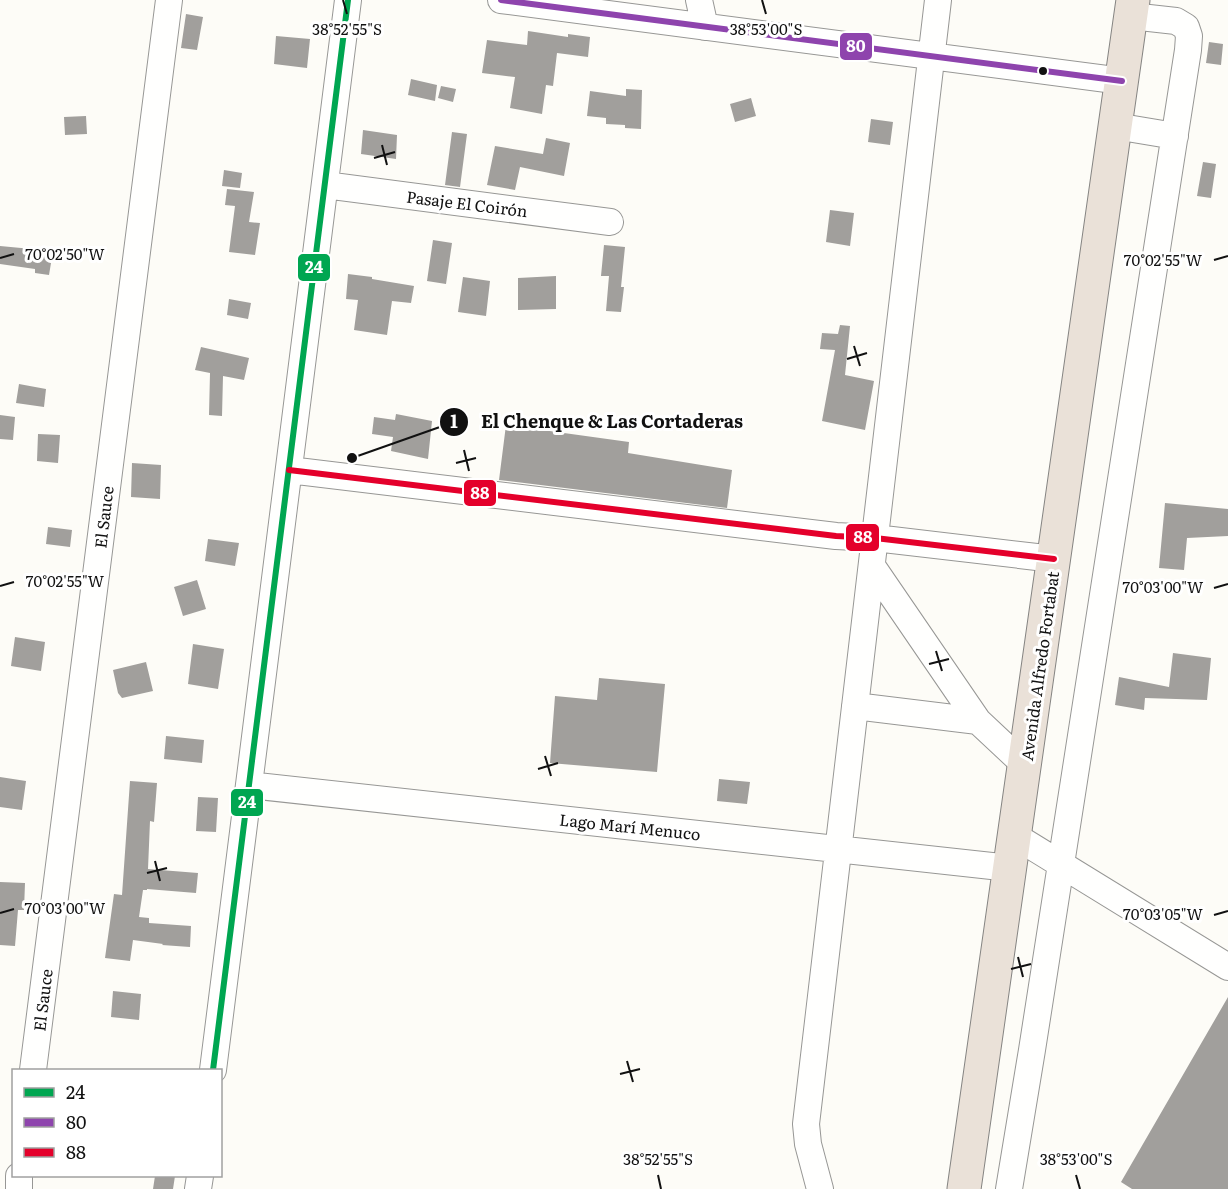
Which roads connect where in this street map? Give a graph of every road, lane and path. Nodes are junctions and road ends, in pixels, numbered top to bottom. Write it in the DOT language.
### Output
graph roads {
  1 [pos="169,0"];
  2 [pos="348,0"];
  3 [pos="501,0"];
  4 [pos="699,0"];
  5 [pos="938,0"];
  6 [pos="1132,8"];
  7 [pos="705,27"];
  8 [pos="931,56"];
  9 [pos="1122,81"];
  10 [pos="1115,126"];
  11 [pos="1175,136"];
  12 [pos="325,185"];
  13 [pos="610,222"];
  14 [pos="289,470"];
  15 [pos="875,538"];
  16 [pos="1054,559"];
  17 [pos="872,566"];
  18 [pos="855,706"];
  19 [pos="978,721"];
  20 [pos="1025,765"];
  21 [pos="249,784"];
  22 [pos="1015,836"];
  23 [pos="839,849"];
  24 [pos="1062,864"];
  25 [pos="1010,868"];
  26 [pos="1228,967"];
  27 [pos="33,1069"];
  28 [pos="213,1069"];
  29 [pos="820,1189"];
  30 [pos="964,1189"];
  31 [pos="1009,1189"];
  1 -- 27 [label="street, El Sauce"];
  2 -- 12 [label="street"];
  3 -- 7 [label="street"];
  4 -- 7 [label="street"];
  5 -- 8 [label="street"];
  6 -- 9 [label="highway, Avenida Alfredo Fortabat"];
  6 -- 11 [label="street"];
  7 -- 8 [label="street"];
  8 -- 9 [label="street"];
  8 -- 15 [label="street"];
  9 -- 10 [label="highway, Avenida Alfredo Fortabat"];
  10 -- 11 [label="street"];
  10 -- 16 [label="highway, Avenida Alfredo Fortabat"];
  11 -- 24 [label="street"];
  12 -- 13 [label="street, Pasaje El Coirón"];
  12 -- 14 [label="street"];
  14 -- 15 [label="street"];
  14 -- 21 [label="street"];
  15 -- 16 [label="street"];
  15 -- 17 [label="street"];
  16 -- 20 [label="highway, Avenida Alfredo Fortabat"];
  17 -- 18 [label="street"];
  17 -- 19 [label="street"];
  18 -- 19 [label="street"];
  18 -- 23 [label="street"];
  19 -- 20 [label="street"];
  20 -- 22 [label="highway, Avenida Alfredo Fortabat"];
  21 -- 23 [label="street, Lago Marí Menuco"];
  21 -- 28 [label="street"];
  22 -- 24 [label="street"];
  22 -- 25 [label="highway, Avenida Alfredo Fortabat"];
  23 -- 25 [label="street, Lago Marí Menuco"];
  23 -- 29 [label="street"];
  24 -- 26 [label="street"];
  24 -- 31 [label="street"];
  25 -- 30 [label="highway, Avenida Alfredo Fortabat"];
}
